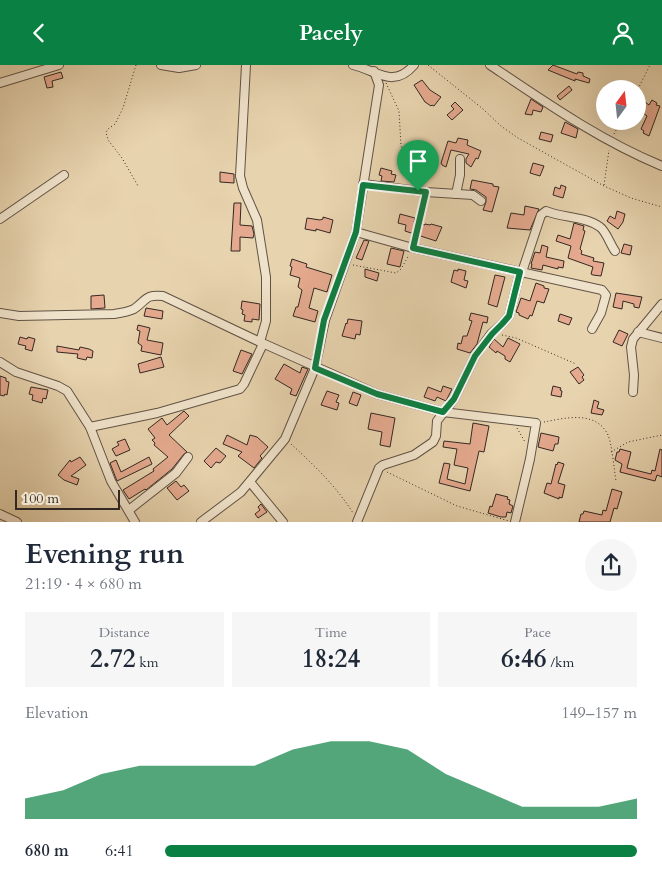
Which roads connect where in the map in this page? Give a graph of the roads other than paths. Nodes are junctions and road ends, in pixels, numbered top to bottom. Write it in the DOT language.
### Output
graph roads {
  1 [pos="30,65"];
  2 [pos="59,65"];
  3 [pos="161,65"];
  4 [pos="196,65"];
  5 [pos="246,65"];
  6 [pos="353,65"];
  7 [pos="414,65"];
  8 [pos="490,65"];
  9 [pos="44,67"];
  10 [pos="374,71"];
  11 [pos="34,73"];
  12 [pos="397,77"];
  13 [pos="0,83"];
  14 [pos="383,84"];
  15 [pos="460,159"];
  16 [pos="662,166"];
  17 [pos="64,175"];
  18 [pos="363,185"];
  19 [pos="456,194"];
  20 [pos="481,201"];
  21 [pos="0,219"];
  22 [pos="356,232"];
  23 [pos="615,251"];
  24 [pos="521,272"];
  25 [pos="662,304"];
  26 [pos="0,313"];
  27 [pos="592,329"];
  28 [pos="638,332"];
  29 [pos="662,338"];
  30 [pos="261,343"];
  31 [pos="0,362"];
  32 [pos="315,368"];
  33 [pos="633,392"];
  34 [pos="443,412"];
  35 [pos="90,427"];
  36 [pos="188,457"];
  37 [pos="250,482"];
  38 [pos="129,510"];
  39 [pos="0,514"];
  40 [pos="17,521"];
  41 [pos="135,521"];
  42 [pos="201,521"];
  43 [pos="283,521"];
  44 [pos="358,521"];
  45 [pos="515,521"];
  1 -- 11 [label="street"];
  2 -- 9 [label="street"];
  3 -- 4 [label="street"];
  5 -- 30 [label="street"];
  6 -- 10 [label="street"];
  7 -- 12 [label="street"];
  8 -- 16 [label="street"];
  9 -- 11 [label="street"];
  10 -- 12 [label="street"];
  10 -- 14 [label="street"];
  11 -- 13 [label="street"];
  12 -- 14 [label="street"];
  14 -- 18 [label="street"];
  15 -- 19 [label="street"];
  17 -- 21 [label="street"];
  18 -- 19 [label="street"];
  18 -- 22 [label="street"];
  19 -- 20 [label="street"];
  22 -- 24 [label="street"];
  22 -- 32 [label="street"];
  23 -- 24 [label="street"];
  24 -- 27 [label="street"];
  24 -- 34 [label="street"];
  25 -- 28 [label="street"];
  26 -- 30 [label="street"];
  28 -- 29 [label="street"];
  28 -- 33 [label="street"];
  30 -- 32 [label="street"];
  30 -- 35 [label="street"];
  31 -- 35 [label="street"];
  32 -- 34 [label="street"];
  32 -- 37 [label="street"];
  34 -- 44 [label="street"];
  34 -- 45 [label="street"];
  35 -- 38 [label="street"];
  36 -- 38 [label="street"];
  37 -- 42 [label="street"];
  37 -- 43 [label="street"];
  38 -- 41 [label="street"];
  39 -- 40 [label="street"];
}
